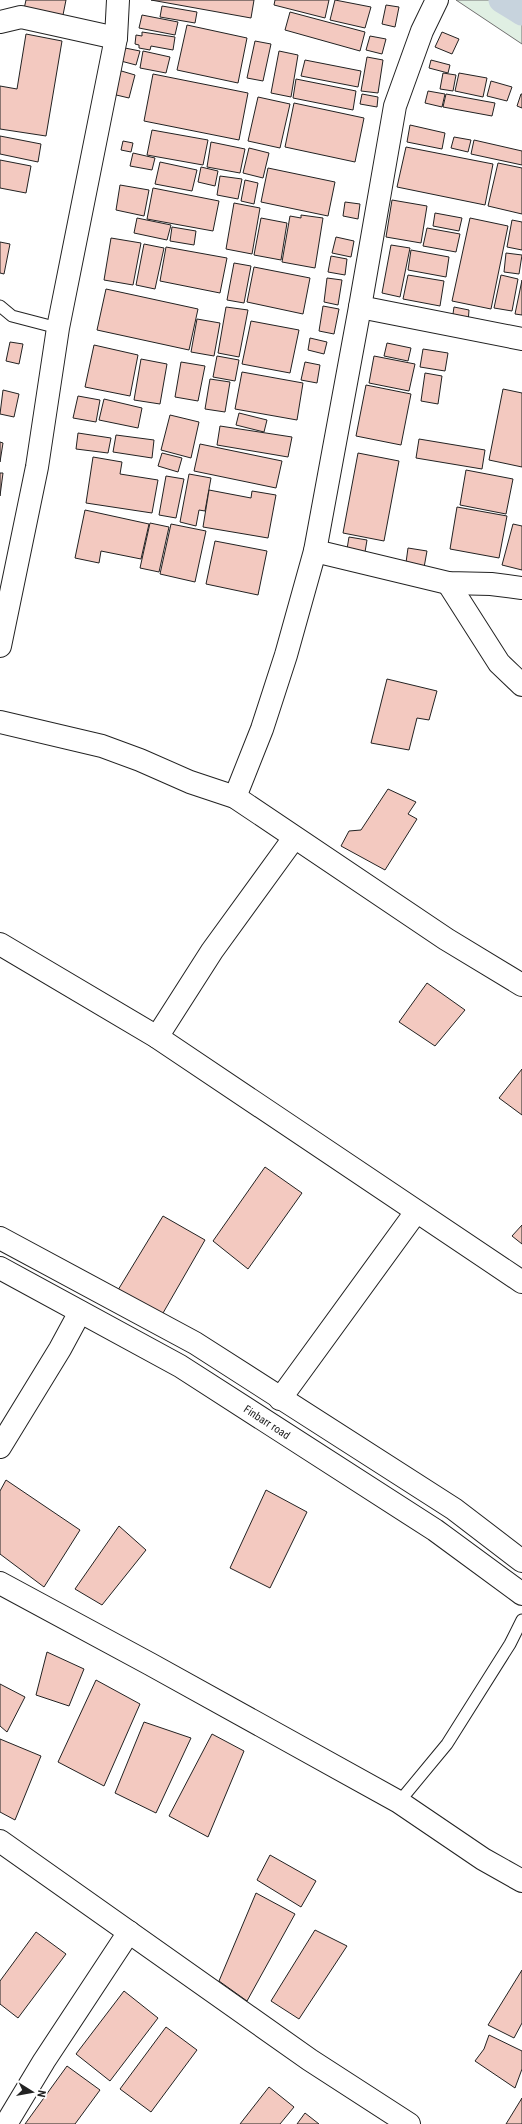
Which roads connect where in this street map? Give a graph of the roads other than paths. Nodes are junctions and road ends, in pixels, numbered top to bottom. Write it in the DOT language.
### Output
graph roads {
  1 [pos="118,0"];
  2 [pos="437,0"];
  3 [pos="0,22"];
  4 [pos="116,38"];
  5 [pos="0,306"];
  6 [pos="360,307"];
  7 [pos="58,328"];
  8 [pos="522,340"];
  9 [pos="315,551"];
  10 [pos="448,583"];
  11 [pos="522,588"];
  12 [pos="0,646"];
  13 [pos="522,685"];
  14 [pos="0,722"];
  15 [pos="235,797"];
  16 [pos="294,838"];
  17 [pos="0,944"];
  18 [pos="519,976"];
  19 [pos="157,1037"];
  20 [pos="416,1212"];
  21 [pos="0,1238"];
  22 [pos="0,1268"];
  23 [pos="522,1282"];
  24 [pos="80,1312"];
  25 [pos="280,1399"];
  26 [pos="0,1447"];
  27 [pos="522,1561"];
  28 [pos="0,1583"];
  29 [pos="522,1594"];
  30 [pos="522,1620"];
  31 [pos="399,1802"];
  32 [pos="0,1841"];
  33 [pos="522,1881"];
  34 [pos="129,1932"];
  35 [pos="6,2124"];
  36 [pos="409,2124"];
  1 -- 4 [label="street"];
  2 -- 6 [label="street"];
  3 -- 4 [label="street"];
  4 -- 7 [label="street"];
  5 -- 7 [label="lane"];
  6 -- 8 [label="street"];
  6 -- 9 [label="street"];
  7 -- 12 [label="street"];
  9 -- 10 [label="street"];
  9 -- 15 [label="street"];
  10 -- 11 [label="street"];
  10 -- 13 [label="street"];
  14 -- 15 [label="street"];
  15 -- 16 [label="street"];
  16 -- 18 [label="street"];
  16 -- 19 [label="street"];
  17 -- 19 [label="street"];
  19 -- 20 [label="street"];
  20 -- 23 [label="street"];
  20 -- 25 [label="street"];
  21 -- 25 [label="street"];
  22 -- 24 [label="street, Finbarr road"];
  24 -- 26 [label="street"];
  24 -- 29 [label="street, Finbarr road"];
  25 -- 27 [label="street"];
  28 -- 31 [label="street"];
  30 -- 31 [label="lane"];
  31 -- 33 [label="street"];
  32 -- 34 [label="street"];
  34 -- 35 [label="street"];
  34 -- 36 [label="street"];
}
